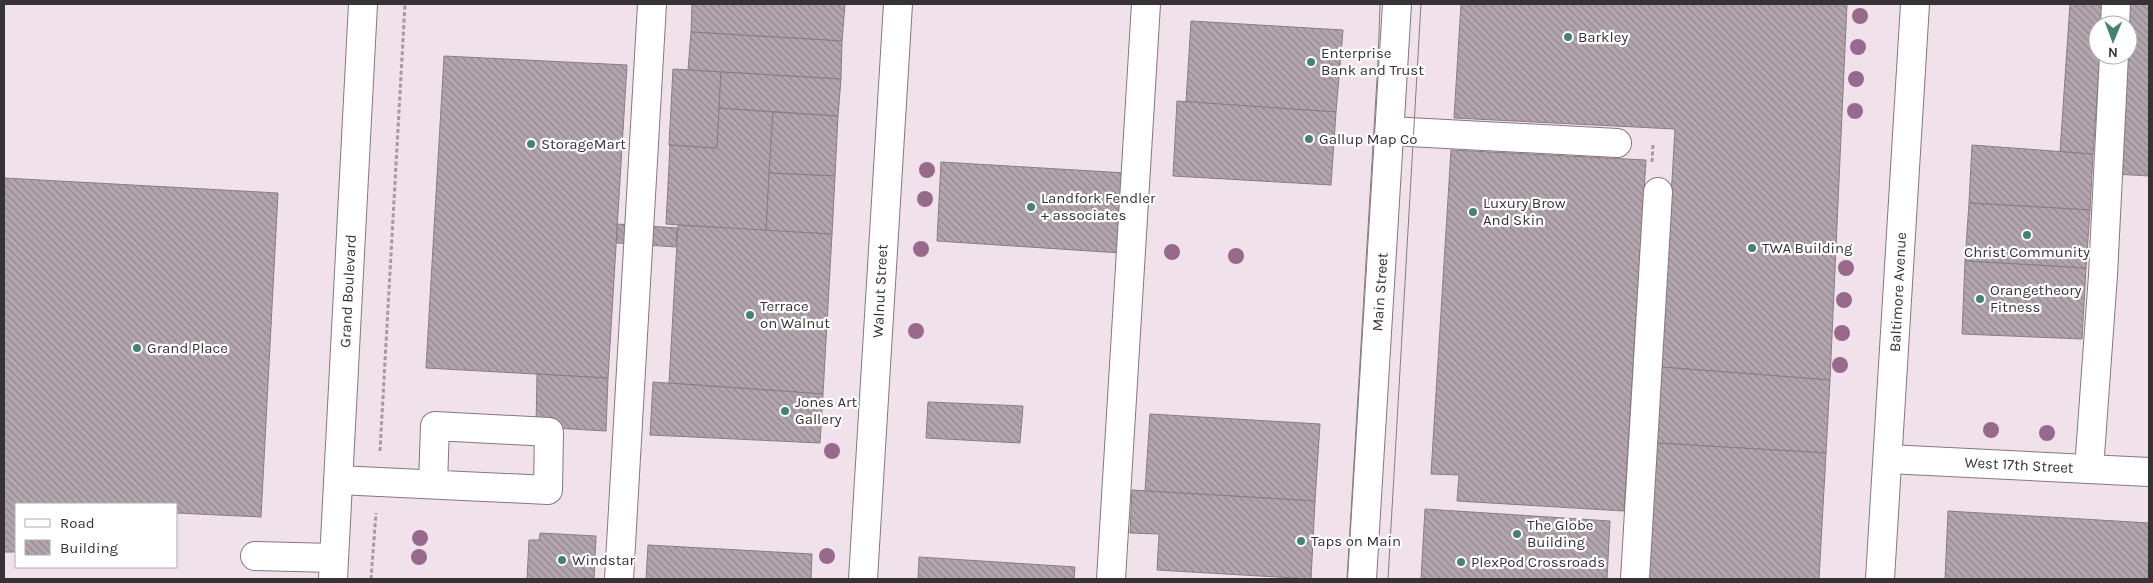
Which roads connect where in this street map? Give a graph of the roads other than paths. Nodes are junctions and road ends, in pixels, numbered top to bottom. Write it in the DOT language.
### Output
graph roads {
  1 [pos="363,4"];
  2 [pos="652,4"];
  3 [pos="898,4"];
  4 [pos="1146,4"];
  5 [pos="1397,4"];
  6 [pos="1915,4"];
  7 [pos="2113,65"];
  8 [pos="1390,131"];
  9 [pos="1617,143"];
  10 [pos="1658,192"];
  11 [pos="1888,459"];
  12 [pos="2089,468"];
  13 [pos="2149,472"];
  14 [pos="338,480"];
  15 [pos="432,484"];
  16 [pos="256,556"];
  17 [pos="333,569"];
  18 [pos="619,579"];
  19 [pos="863,579"];
  20 [pos="1111,579"];
  21 [pos="1362,579"];
  22 [pos="1635,579"];
  23 [pos="1880,579"];
  1 -- 14 [label="street, Grand Boulevard"];
  2 -- 18 [label="street"];
  3 -- 19 [label="street, Walnut Street"];
  4 -- 20 [label="street"];
  5 -- 8 [label="street, Main Street"];
  6 -- 11 [label="street, Baltimore Avenue"];
  7 -- 12 [label="street"];
  8 -- 9 [label="street"];
  8 -- 21 [label="street, Main Street"];
  10 -- 22 [label="street"];
  11 -- 12 [label="street, West 17th Street"];
  11 -- 23 [label="street, Baltimore Avenue"];
  12 -- 13 [label="street, West 17th Street"];
  14 -- 15 [label="street"];
  14 -- 17 [label="street, Grand Boulevard"];
  15 -- 15 [label="street"];
  16 -- 17 [label="street"];
}
